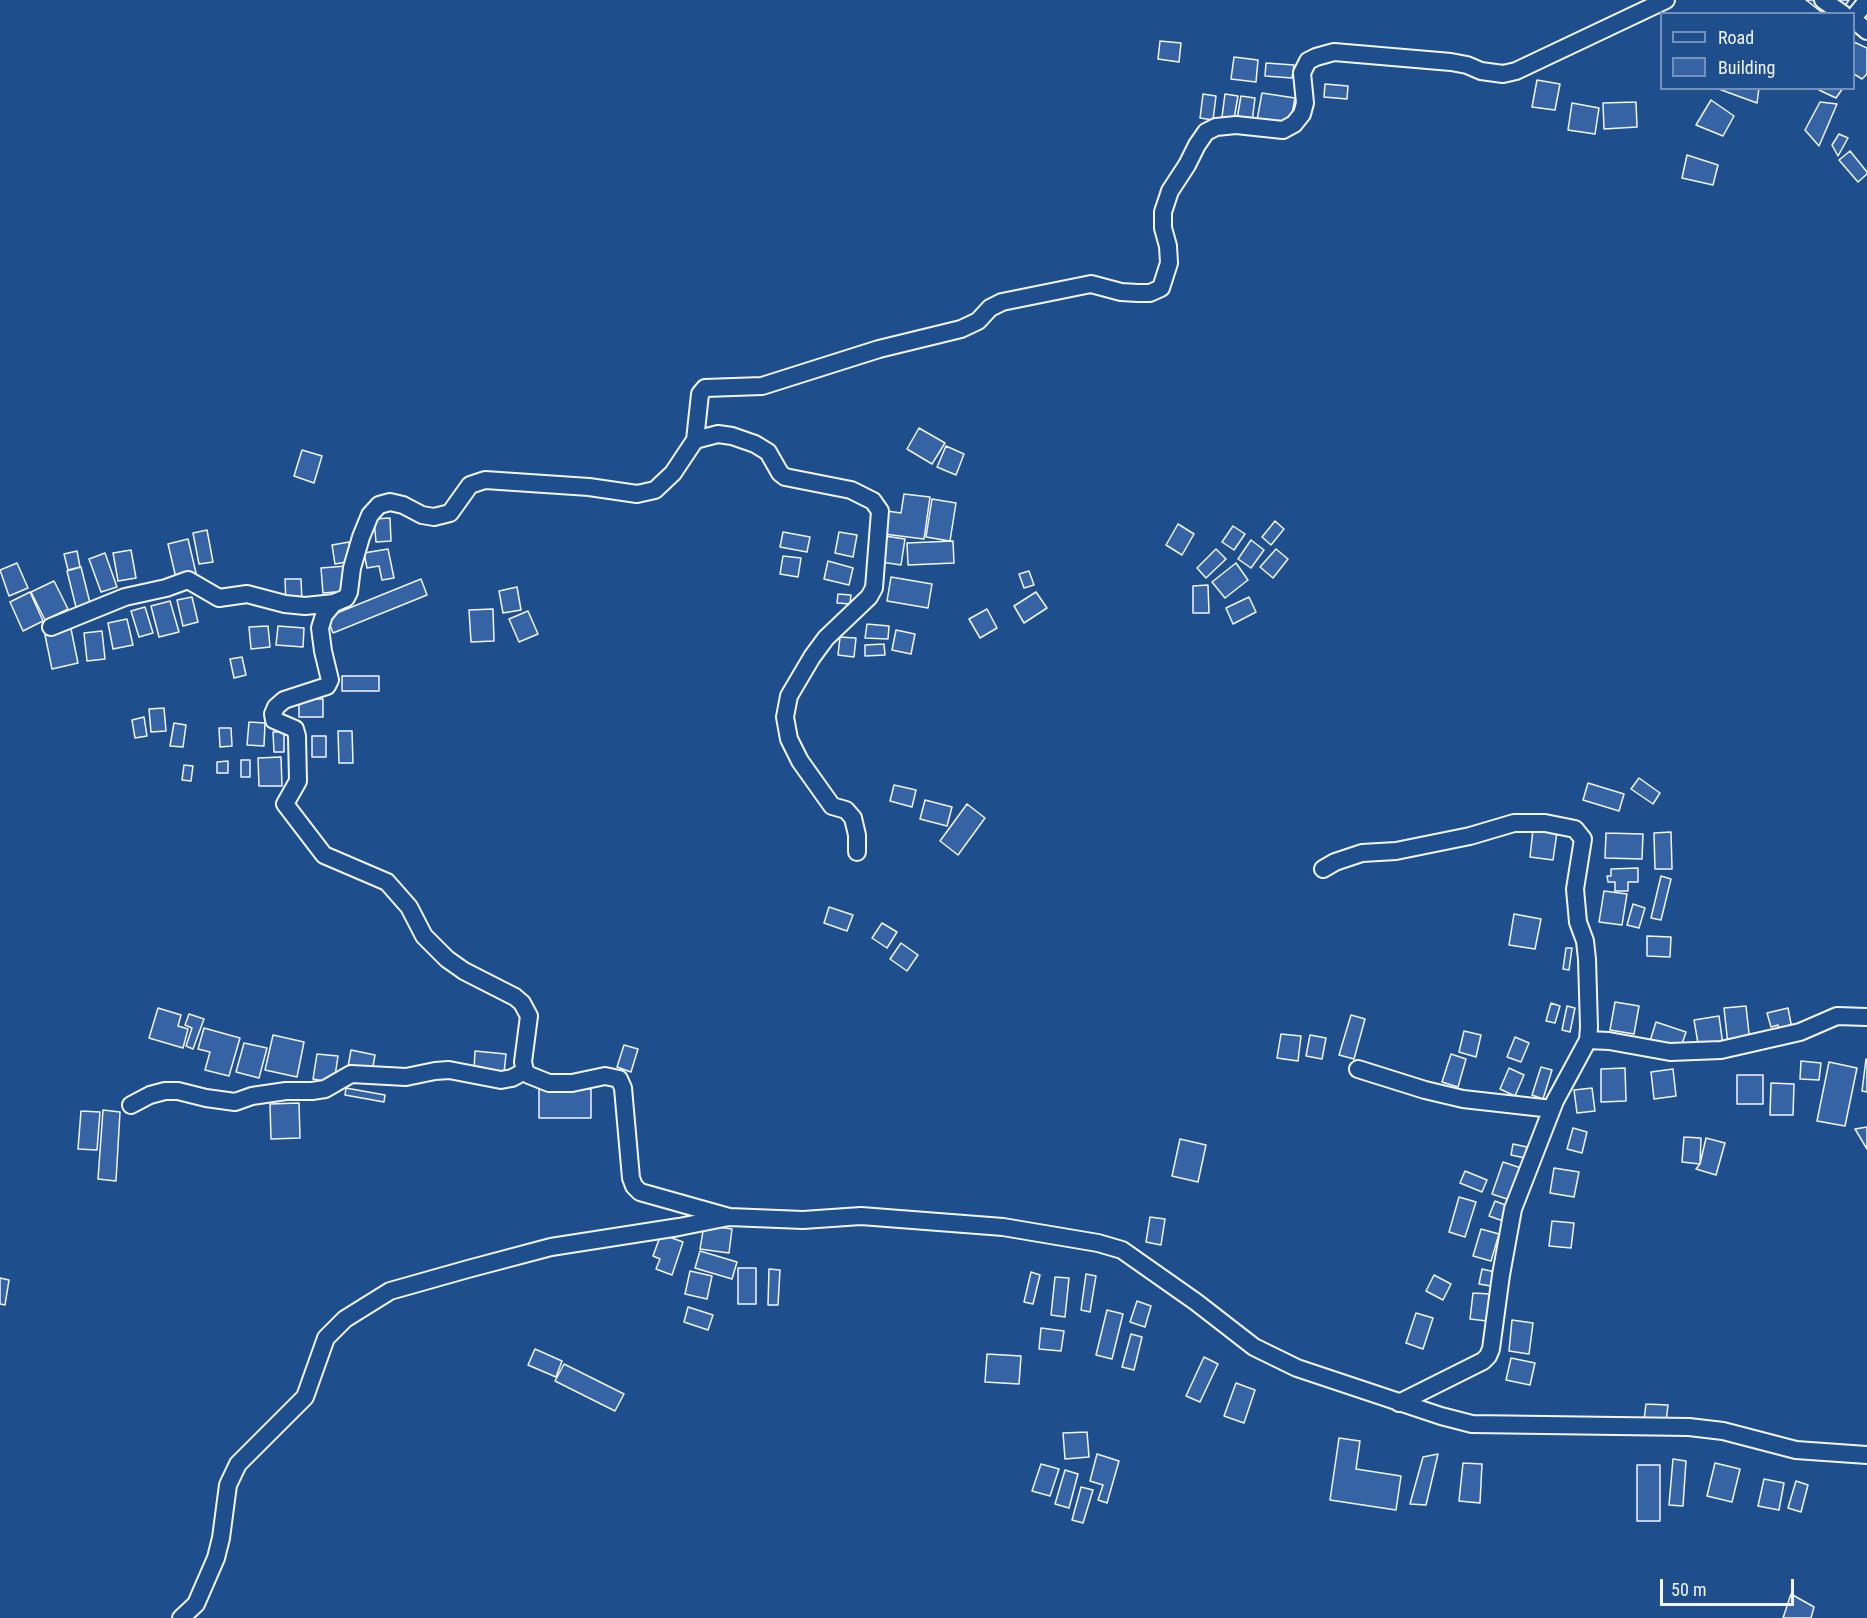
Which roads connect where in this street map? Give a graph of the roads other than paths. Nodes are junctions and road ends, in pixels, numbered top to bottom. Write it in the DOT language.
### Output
graph roads {
  1 [pos="1666,0"];
  2 [pos="1823,0"];
  3 [pos="1867,1"];
  4 [pos="1840,12"];
  5 [pos="1855,18"];
  6 [pos="1855,20"];
  7 [pos="1867,31"];
  8 [pos="695,440"];
  9 [pos="334,603"];
  10 [pos="51,627"];
  11 [pos="857,852"];
  12 [pos="1323,869"];
  13 [pos="1867,1017"];
  14 [pos="1588,1040"];
  15 [pos="1358,1069"];
  16 [pos="525,1071"];
  17 [pos="131,1105"];
  18 [pos="1552,1109"];
  19 [pos="729,1217"];
  20 [pos="1398,1403"];
  21 [pos="1867,1455"];
  22 [pos="181,1618"];
  1 -- 8 [label="street"];
  2 -- 4 [label="street"];
  3 -- 5 [label="street"];
  6 -- 7 [label="street"];
  8 -- 9 [label="street"];
  8 -- 11 [label="street"];
  9 -- 10 [label="street"];
  9 -- 16 [label="street"];
  12 -- 14 [label="street"];
  13 -- 14 [label="street"];
  14 -- 18 [label="street"];
  15 -- 18 [label="street"];
  16 -- 17 [label="street"];
  16 -- 19 [label="street"];
  18 -- 20 [label="street"];
  19 -- 20 [label="street"];
  19 -- 22 [label="street"];
  20 -- 21 [label="street"];
}
